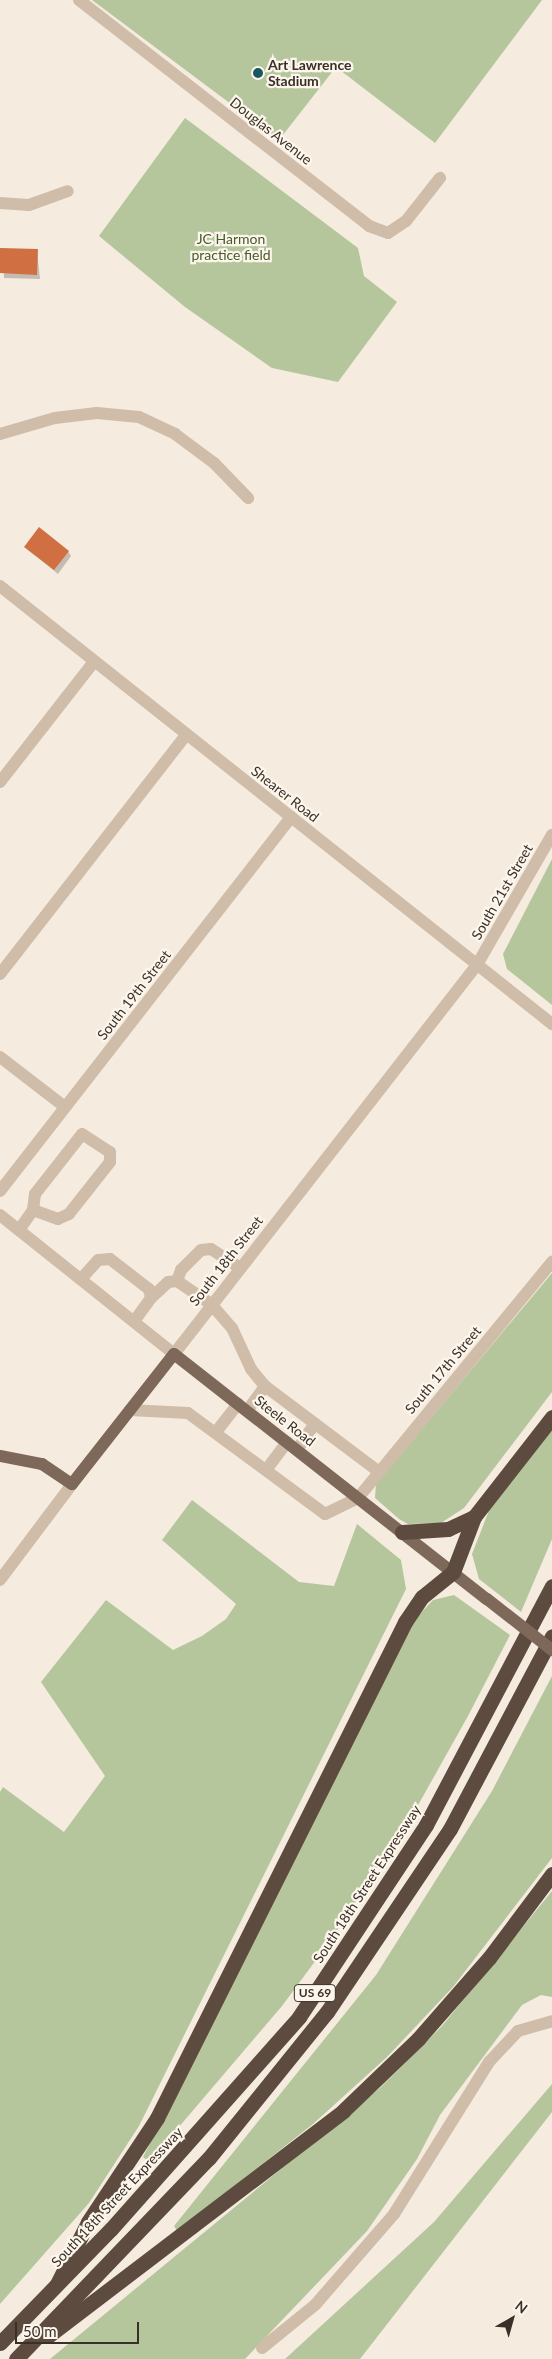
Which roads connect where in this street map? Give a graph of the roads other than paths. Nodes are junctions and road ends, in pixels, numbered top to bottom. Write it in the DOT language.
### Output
graph roads {
  1 [pos="78,0"];
  2 [pos="440,178"];
  3 [pos="68,192"];
  4 [pos="0,203"];
  5 [pos="0,434"];
  6 [pos="248,498"];
  7 [pos="0,586"];
  8 [pos="93,663"];
  9 [pos="186,735"];
  10 [pos="0,782"];
  11 [pos="291,817"];
  12 [pos="552,836"];
  13 [pos="478,963"];
  14 [pos="0,974"];
  15 [pos="552,1024"];
  16 [pos="0,1057"];
  17 [pos="65,1107"];
  18 [pos="0,1191"];
  19 [pos="33,1210"];
  20 [pos="0,1215"];
  21 [pos="19,1230"];
  22 [pos="552,1262"];
  23 [pos="240,1268"];
  24 [pos="81,1278"];
  25 [pos="177,1281"];
  26 [pos="151,1298"];
  27 [pos="211,1304"];
  28 [pos="134,1321"];
  29 [pos="174,1354"];
  30 [pos="265,1386"];
  31 [pos="242,1407"];
  32 [pos="130,1410"];
  33 [pos="552,1417"];
  34 [pos="315,1424"];
  35 [pos="216,1432"];
  36 [pos="292,1446"];
  37 [pos="0,1456"];
  38 [pos="266,1470"];
  39 [pos="379,1472"];
  40 [pos="72,1484"];
  41 [pos="358,1498"];
  42 [pos="474,1517"];
  43 [pos="402,1532"];
  44 [pos="453,1572"];
  45 [pos="0,1580"];
  46 [pos="552,1586"];
  47 [pos="552,1636"];
  48 [pos="552,1650"];
  49 [pos="552,1874"];
  50 [pos="552,2021"];
  51 [pos="57,2284"];
  52 [pos="0,2343"];
  53 [pos="262,2348"];
  54 [pos="16,2359"];
  1 -- 2 [label="street, Douglas Avenue"];
  3 -- 4 [label="street"];
  5 -- 6 [label="street"];
  7 -- 8 [label="street, Shearer Road"];
  8 -- 9 [label="street, Shearer Road"];
  8 -- 10 [label="street"];
  9 -- 11 [label="street, Shearer Road"];
  9 -- 14 [label="street"];
  11 -- 13 [label="street, Shearer Road"];
  11 -- 17 [label="street, South 19th Street"];
  12 -- 13 [label="street, South 21st Street"];
  13 -- 15 [label="street, Shearer Road"];
  13 -- 23 [label="street, South 18th Street"];
  16 -- 17 [label="street"];
  17 -- 18 [label="street, South 19th Street"];
  19 -- 19 [label="street"];
  19 -- 21 [label="street"];
  20 -- 21 [label="street, Steele Road"];
  21 -- 24 [label="street, Steele Road"];
  22 -- 39 [label="street, South 17th Street"];
  23 -- 25 [label="street"];
  23 -- 27 [label="street, South 18th Street"];
  24 -- 26 [label="street"];
  24 -- 28 [label="street, Steele Road"];
  25 -- 26 [label="street"];
  25 -- 27 [label="street"];
  26 -- 28 [label="street"];
  27 -- 29 [label="street, South 18th Street"];
  27 -- 30 [label="street"];
  28 -- 29 [label="street, Steele Road"];
  29 -- 31 [label="main road, Steele Road"];
  29 -- 32 [label="main road, South 18th Street"];
  30 -- 31 [label="street"];
  30 -- 34 [label="street"];
  31 -- 35 [label="street"];
  31 -- 36 [label="main road, Steele Road"];
  32 -- 35 [label="street"];
  32 -- 40 [label="main road, South 18th Street"];
  33 -- 42 [label="highway"];
  34 -- 36 [label="street"];
  34 -- 39 [label="street"];
  35 -- 38 [label="street"];
  36 -- 38 [label="street"];
  36 -- 41 [label="main road, Steele Road"];
  37 -- 40 [label="main road"];
  38 -- 41 [label="street"];
  39 -- 41 [label="street, South 17th Street"];
  40 -- 45 [label="street, South 18th Street"];
  41 -- 43 [label="main road, Steele Road"];
  42 -- 43 [label="highway"];
  42 -- 44 [label="highway"];
  43 -- 44 [label="main road, Steele Road"];
  44 -- 48 [label="main road, Steele Road, bridge"];
  44 -- 51 [label="highway"];
  46 -- 51 [label="highway, South 18th Street Expressway / US 69"];
  47 -- 54 [label="highway, US 69"];
  49 -- 54 [label="highway"];
  50 -- 53 [label="street"];
  51 -- 52 [label="highway, South 18th Street Expressway / US 69"];
}
